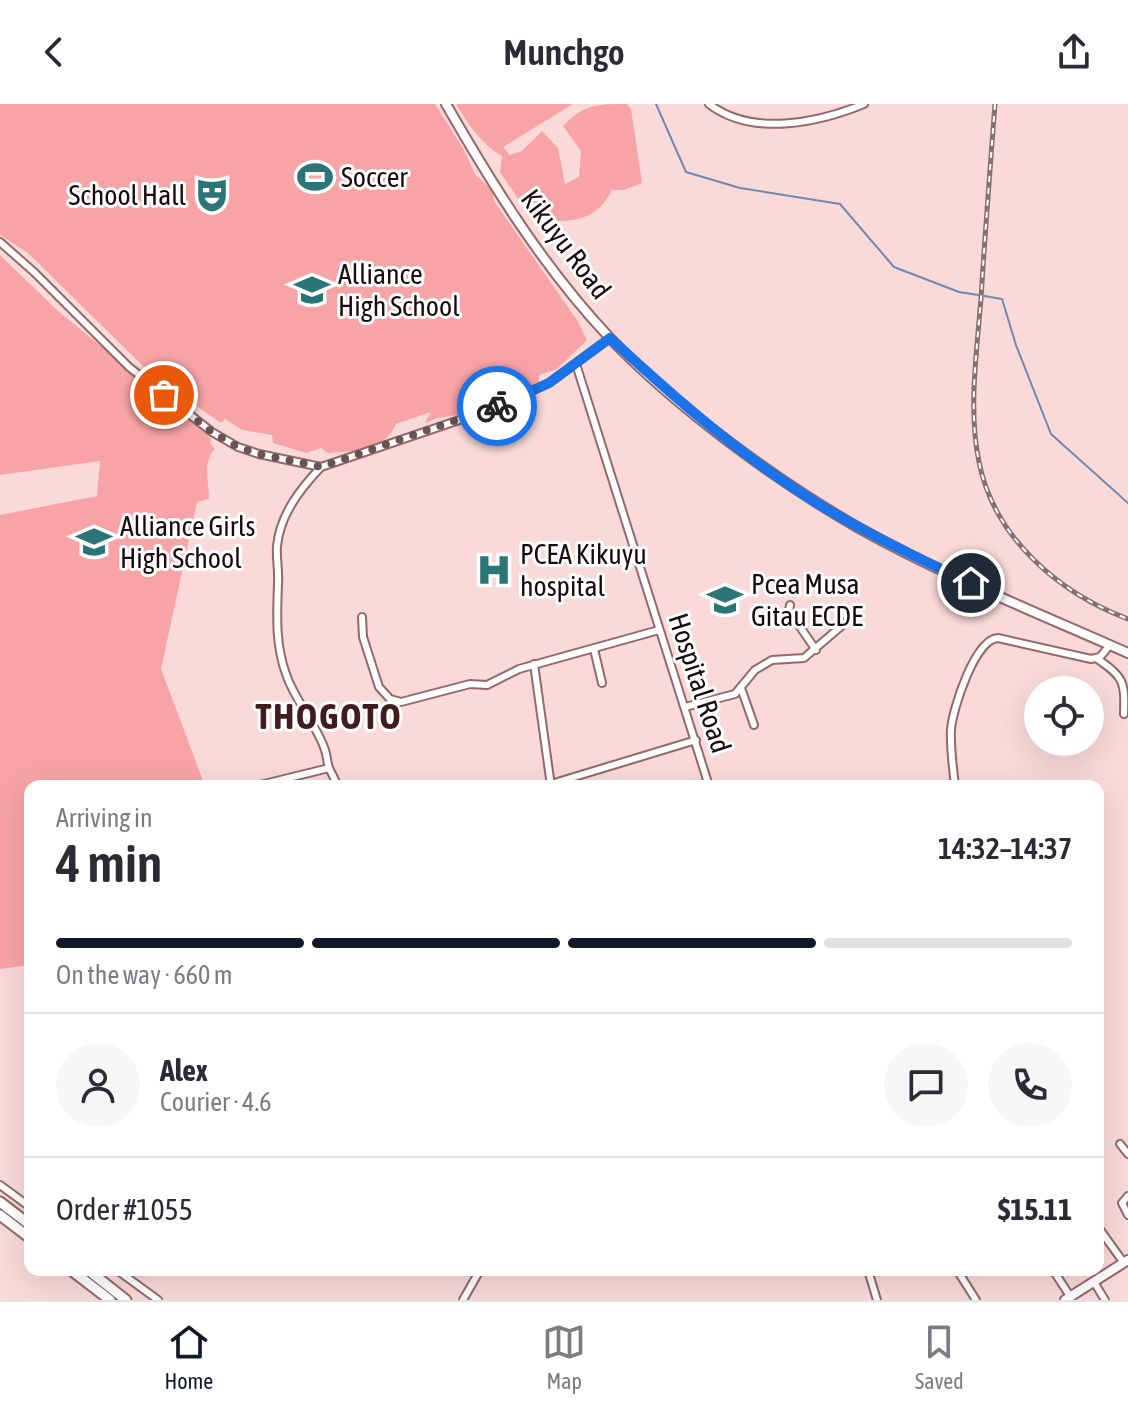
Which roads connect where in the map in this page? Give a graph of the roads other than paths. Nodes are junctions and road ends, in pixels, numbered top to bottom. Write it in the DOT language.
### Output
graph roads {
  1 [pos="446,104"];
  2 [pos="709,104"];
  3 [pos="864,104"];
  4 [pos="0,242"];
  5 [pos="610,338"];
  6 [pos="576,364"];
  7 [pos="321,467"];
  8 [pos="790,605"];
  9 [pos="362,617"];
  10 [pos="852,617"];
  11 [pos="659,630"];
  12 [pos="1110,645"];
  13 [pos="594,649"];
  14 [pos="816,650"];
  15 [pos="1128,653"];
  16 [pos="1096,658"];
  17 [pos="534,664"];
  18 [pos="602,683"];
  19 [pos="741,688"];
  20 [pos="685,707"];
  21 [pos="1124,714"];
  22 [pos="754,725"];
  23 [pos="696,740"];
  24 [pos="329,768"];
  25 [pos="280,780"];
  26 [pos="335,780"];
  27 [pos="550,780"];
  28 [pos="567,780"];
  29 [pos="707,780"];
  30 [pos="954,780"];
  31 [pos="1120,1144"];
  32 [pos="1128,1154"];
  33 [pos="0,1185"];
  34 [pos="1128,1196"];
  35 [pos="0,1202"];
  36 [pos="24,1203"];
  37 [pos="0,1215"];
  38 [pos="1128,1215"];
  39 [pos="24,1220"];
  40 [pos="24,1233"];
  41 [pos="1104,1234"];
  42 [pos="1126,1262"];
  43 [pos="79,1276"];
  44 [pos="96,1276"];
  45 [pos="125,1276"];
  46 [pos="477,1276"];
  47 [pos="870,1276"];
  48 [pos="961,1276"];
  49 [pos="1056,1276"];
  50 [pos="1104,1276"];
  51 [pos="1104,1276"];
  52 [pos="1094,1282"];
  53 [pos="1068,1298"];
  54 [pos="110,1300"];
  55 [pos="126,1300"];
  56 [pos="158,1300"];
  57 [pos="463,1300"];
  58 [pos="877,1300"];
  59 [pos="976,1300"];
  60 [pos="1105,1300"];
  1 -- 5 [label="main road, Kikuyu Road"];
  2 -- 3 [label="street"];
  4 -- 7 [label="street"];
  5 -- 6 [label="street"];
  5 -- 12 [label="main road, Kikuyu Road"];
  6 -- 7 [label="street"];
  6 -- 11 [label="street, Hospital Road"];
  7 -- 24 [label="street"];
  8 -- 14 [label="street"];
  9 -- 17 [label="street"];
  10 -- 14 [label="street"];
  11 -- 13 [label="street"];
  11 -- 20 [label="street, Hospital Road"];
  12 -- 15 [label="main road, Kikuyu Road"];
  12 -- 16 [label="street"];
  13 -- 17 [label="street"];
  13 -- 18 [label="street"];
  14 -- 19 [label="street"];
  16 -- 21 [label="street"];
  16 -- 30 [label="street"];
  17 -- 27 [label="street"];
  19 -- 20 [label="street"];
  19 -- 22 [label="street"];
  20 -- 23 [label="street, Hospital Road"];
  23 -- 28 [label="street"];
  23 -- 29 [label="street, Hospital Road"];
  24 -- 25 [label="street"];
  24 -- 26 [label="street"];
  31 -- 32 [label="street"];
  33 -- 36 [label="street"];
  34 -- 38 [label="street"];
  35 -- 39 [label="highway"];
  37 -- 40 [label="highway"];
  41 -- 42 [label="street"];
  42 -- 51 [label="main road"];
  43 -- 54 [label="highway"];
  44 -- 55 [label="highway"];
  45 -- 56 [label="street"];
  46 -- 57 [label="street"];
  47 -- 58 [label="street"];
  48 -- 59 [label="street"];
  49 -- 53 [label="street"];
  50 -- 52 [label="main road"];
  52 -- 53 [label="main road"];
  52 -- 60 [label="street"];
}
